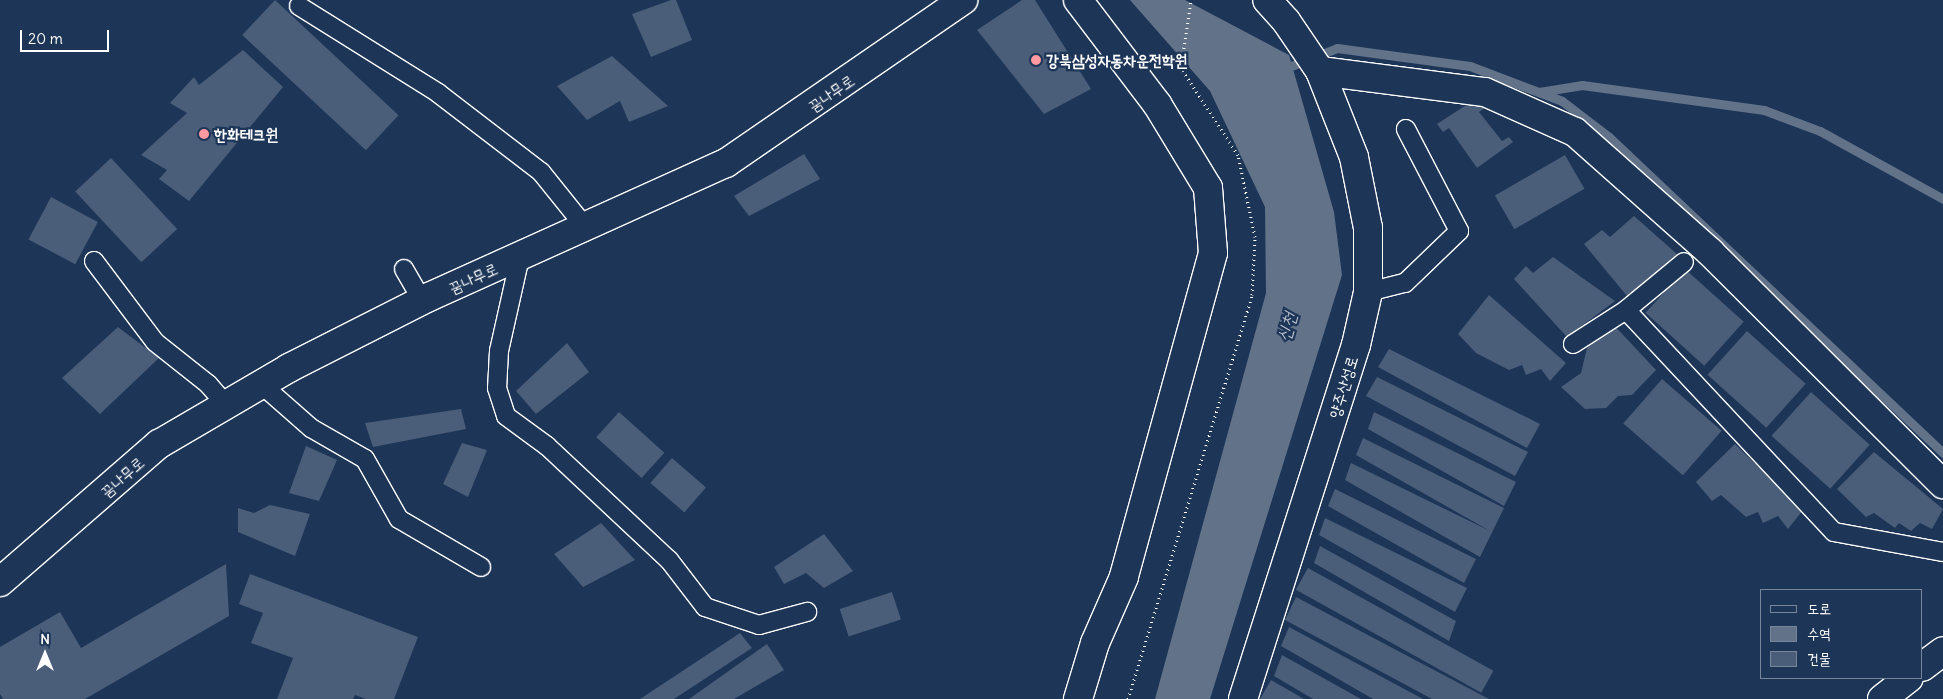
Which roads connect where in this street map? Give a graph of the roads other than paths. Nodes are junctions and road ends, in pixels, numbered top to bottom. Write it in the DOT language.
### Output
graph roads {
  1 [pos="963,0"];
  2 [pos="1078,0"];
  3 [pos="1267,0"];
  4 [pos="299,6"];
  5 [pos="1320,71"];
  6 [pos="1406,129"];
  7 [pos="586,228"];
  8 [pos="520,257"];
  9 [pos="94,261"];
  10 [pos="1684,262"];
  11 [pos="404,270"];
  12 [pos="1368,292"];
  13 [pos="422,300"];
  14 [pos="1626,310"];
  15 [pos="1573,344"];
  16 [pos="261,384"];
  17 [pos="226,405"];
  18 [pos="1943,484"];
  19 [pos="1943,552"];
  20 [pos="482,567"];
  21 [pos="0,582"];
  22 [pos="807,612"];
  23 [pos="1943,651"];
  24 [pos="1923,667"];
  25 [pos="1908,679"];
  26 [pos="1078,699"];
  27 [pos="1243,699"];
  28 [pos="1882,699"];
  1 -- 7 [label="street, 꿈나무로"];
  2 -- 26 [label="street"];
  3 -- 5 [label="street, 양주산성로"];
  4 -- 7 [label="lane"];
  5 -- 12 [label="street, 양주산성로"];
  5 -- 18 [label="street"];
  6 -- 12 [label="lane"];
  7 -- 8 [label="street, 꿈나무로"];
  8 -- 13 [label="street, 꿈나무로"];
  8 -- 22 [label="lane"];
  9 -- 17 [label="lane"];
  10 -- 14 [label="lane"];
  11 -- 13 [label="lane"];
  12 -- 27 [label="street, 양주산성로"];
  13 -- 16 [label="street, 꿈나무로"];
  14 -- 15 [label="lane"];
  14 -- 19 [label="lane"];
  16 -- 17 [label="street, 꿈나무로"];
  16 -- 20 [label="lane"];
  17 -- 21 [label="street, 꿈나무로"];
  23 -- 24 [label="street"];
  25 -- 28 [label="street"];
}
